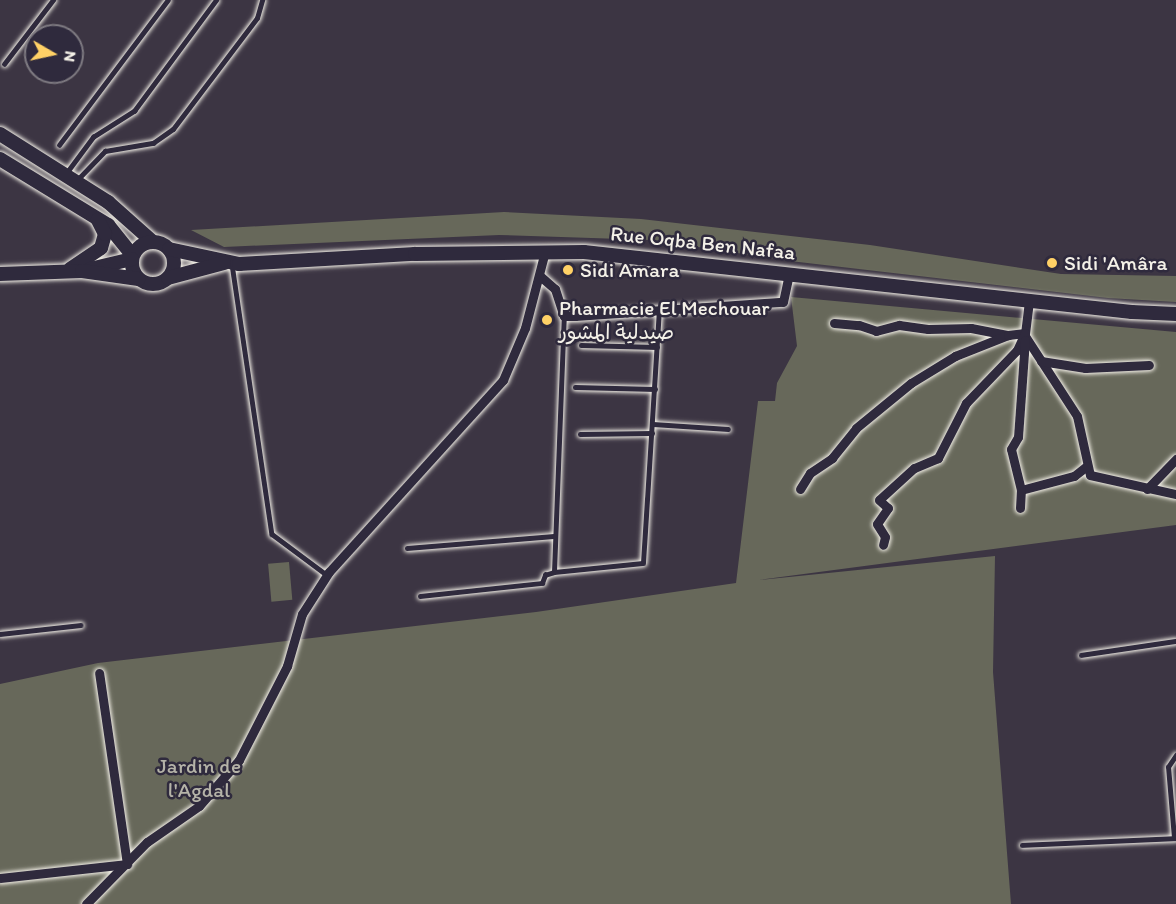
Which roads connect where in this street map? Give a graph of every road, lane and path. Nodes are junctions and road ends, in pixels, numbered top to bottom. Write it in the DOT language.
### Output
graph roads {
  1 [pos="53,0"];
  2 [pos="168,0"];
  3 [pos="216,0"];
  4 [pos="262,0"];
  5 [pos="4,64"];
  6 [pos="0,134"];
  7 [pos="59,145"];
  8 [pos="0,159"];
  9 [pos="71,178"];
  10 [pos="96,216"];
  11 [pos="152,242"];
  12 [pos="169,249"];
  13 [pos="545,251"];
  14 [pos="132,257"];
  15 [pos="228,263"];
  16 [pos="66,271"];
  17 [pos="82,271"];
  18 [pos="0,274"];
  19 [pos="789,274"];
  20 [pos="540,276"];
  21 [pos="168,278"];
  22 [pos="138,279"];
  23 [pos="1029,301"];
  24 [pos="659,311"];
  25 [pos="1176,314"];
  26 [pos="564,316"];
  27 [pos="834,323"];
  28 [pos="1008,335"];
  29 [pos="1025,335"];
  30 [pos="581,345"];
  31 [pos="657,347"];
  32 [pos="1041,361"];
  33 [pos="1149,365"];
  34 [pos="575,387"];
  35 [pos="655,389"];
  36 [pos="653,424"];
  37 [pos="728,429"];
  38 [pos="580,434"];
  39 [pos="652,434"];
  40 [pos="1176,459"];
  41 [pos="1087,466"];
  42 [pos="800,489"];
  43 [pos="1147,489"];
  44 [pos="1021,490"];
  45 [pos="1176,494"];
  46 [pos="1020,508"];
  47 [pos="554,536"];
  48 [pos="883,545"];
  49 [pos="407,548"];
  50 [pos="554,572"];
  51 [pos="327,575"];
  52 [pos="420,596"];
  53 [pos="80,625"];
  54 [pos="0,634"];
  55 [pos="1176,641"];
  56 [pos="1081,655"];
  57 [pos="99,673"];
  58 [pos="1176,755"];
  59 [pos="1175,838"];
  60 [pos="1022,845"];
  61 [pos="127,864"];
  62 [pos="0,878"];
  63 [pos="86,904"];
  1 -- 5 [label="lane"];
  2 -- 7 [label="lane"];
  3 -- 9 [label="lane"];
  4 -- 9 [label="lane"];
  6 -- 9 [label="street"];
  8 -- 10 [label="street"];
  9 -- 11 [label="street"];
  10 -- 14 [label="street"];
  10 -- 16 [label="street"];
  11 -- 12 [label="street"];
  11 -- 14 [label="street"];
  12 -- 15 [label="street, Rue Oqba Ben Nafaa"];
  12 -- 21 [label="street"];
  13 -- 15 [label="street, Rue Oqba Ben Nafaa"];
  13 -- 19 [label="street, Rue Oqba Ben Nafaa"];
  13 -- 20 [label="street"];
  14 -- 17 [label="street"];
  14 -- 22 [label="street"];
  15 -- 21 [label="street, Rue Oqba Ben Nafaa"];
  15 -- 51 [label="lane"];
  16 -- 17 [label="street"];
  16 -- 18 [label="street"];
  17 -- 22 [label="street"];
  19 -- 23 [label="street, Rue Oqba Ben Nafaa"];
  19 -- 24 [label="street"];
  20 -- 26 [label="street"];
  20 -- 51 [label="street"];
  21 -- 22 [label="street"];
  23 -- 25 [label="street, Rue Oqba Ben Nafaa"];
  23 -- 29 [label="street"];
  24 -- 26 [label="street"];
  24 -- 31 [label="lane"];
  26 -- 47 [label="lane"];
  27 -- 28 [label="street"];
  28 -- 29 [label="street"];
  28 -- 42 [label="street"];
  29 -- 32 [label="street"];
  29 -- 44 [label="street"];
  29 -- 48 [label="street"];
  30 -- 31 [label="lane"];
  31 -- 35 [label="lane"];
  32 -- 33 [label="street"];
  32 -- 41 [label="street"];
  34 -- 35 [label="lane"];
  35 -- 36 [label="lane"];
  36 -- 37 [label="lane"];
  36 -- 39 [label="lane"];
  38 -- 39 [label="lane"];
  39 -- 50 [label="lane"];
  40 -- 43 [label="street"];
  41 -- 43 [label="street"];
  41 -- 44 [label="street"];
  43 -- 45 [label="street"];
  44 -- 46 [label="street"];
  47 -- 49 [label="lane"];
  47 -- 50 [label="lane"];
  50 -- 52 [label="lane"];
  51 -- 61 [label="street"];
  53 -- 54 [label="lane"];
  55 -- 56 [label="lane"];
  57 -- 61 [label="street"];
  58 -- 59 [label="lane"];
  59 -- 60 [label="lane"];
  61 -- 62 [label="street"];
  61 -- 63 [label="street"];
}
